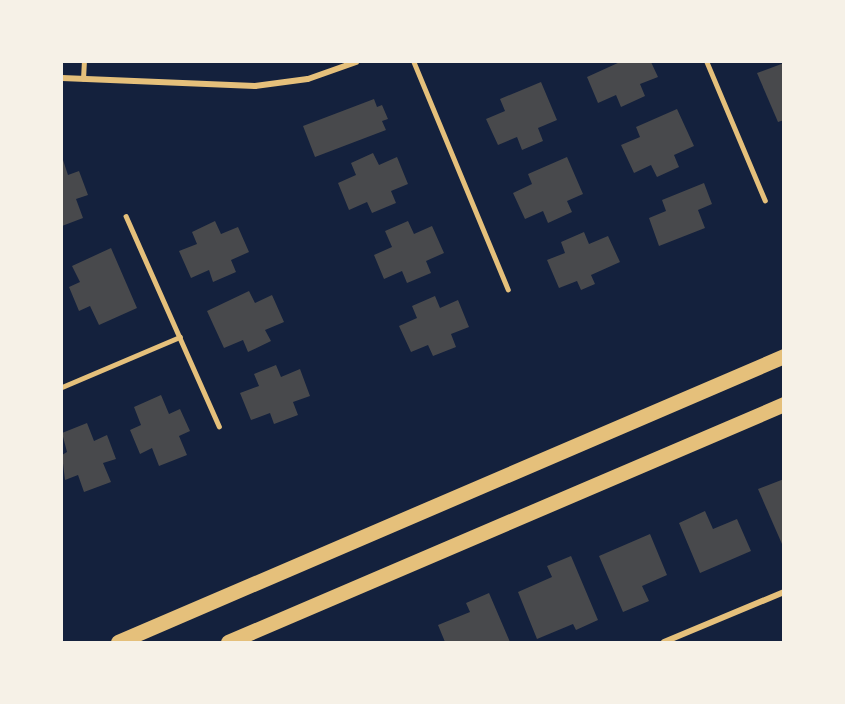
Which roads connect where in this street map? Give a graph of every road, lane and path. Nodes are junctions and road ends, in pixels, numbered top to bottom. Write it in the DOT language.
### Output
graph roads {
  1 [pos="84,62"];
  2 [pos="356,62"];
  3 [pos="414,62"];
  4 [pos="707,62"];
  5 [pos="62,78"];
  6 [pos="83,80"];
  7 [pos="765,200"];
  8 [pos="126,216"];
  9 [pos="508,289"];
  10 [pos="180,337"];
  11 [pos="783,356"];
  12 [pos="62,387"];
  13 [pos="783,405"];
  14 [pos="219,426"];
  15 [pos="783,592"];
  16 [pos="118,642"];
  17 [pos="228,642"];
  18 [pos="664,642"];
  1 -- 6 [label="lane"];
  2 -- 6 [label="street"];
  3 -- 9 [label="lane"];
  4 -- 7 [label="lane"];
  5 -- 6 [label="street"];
  8 -- 10 [label="lane"];
  10 -- 12 [label="lane"];
  10 -- 14 [label="lane"];
  11 -- 16 [label="main road"];
  13 -- 17 [label="main road"];
  15 -- 18 [label="street"];
}
